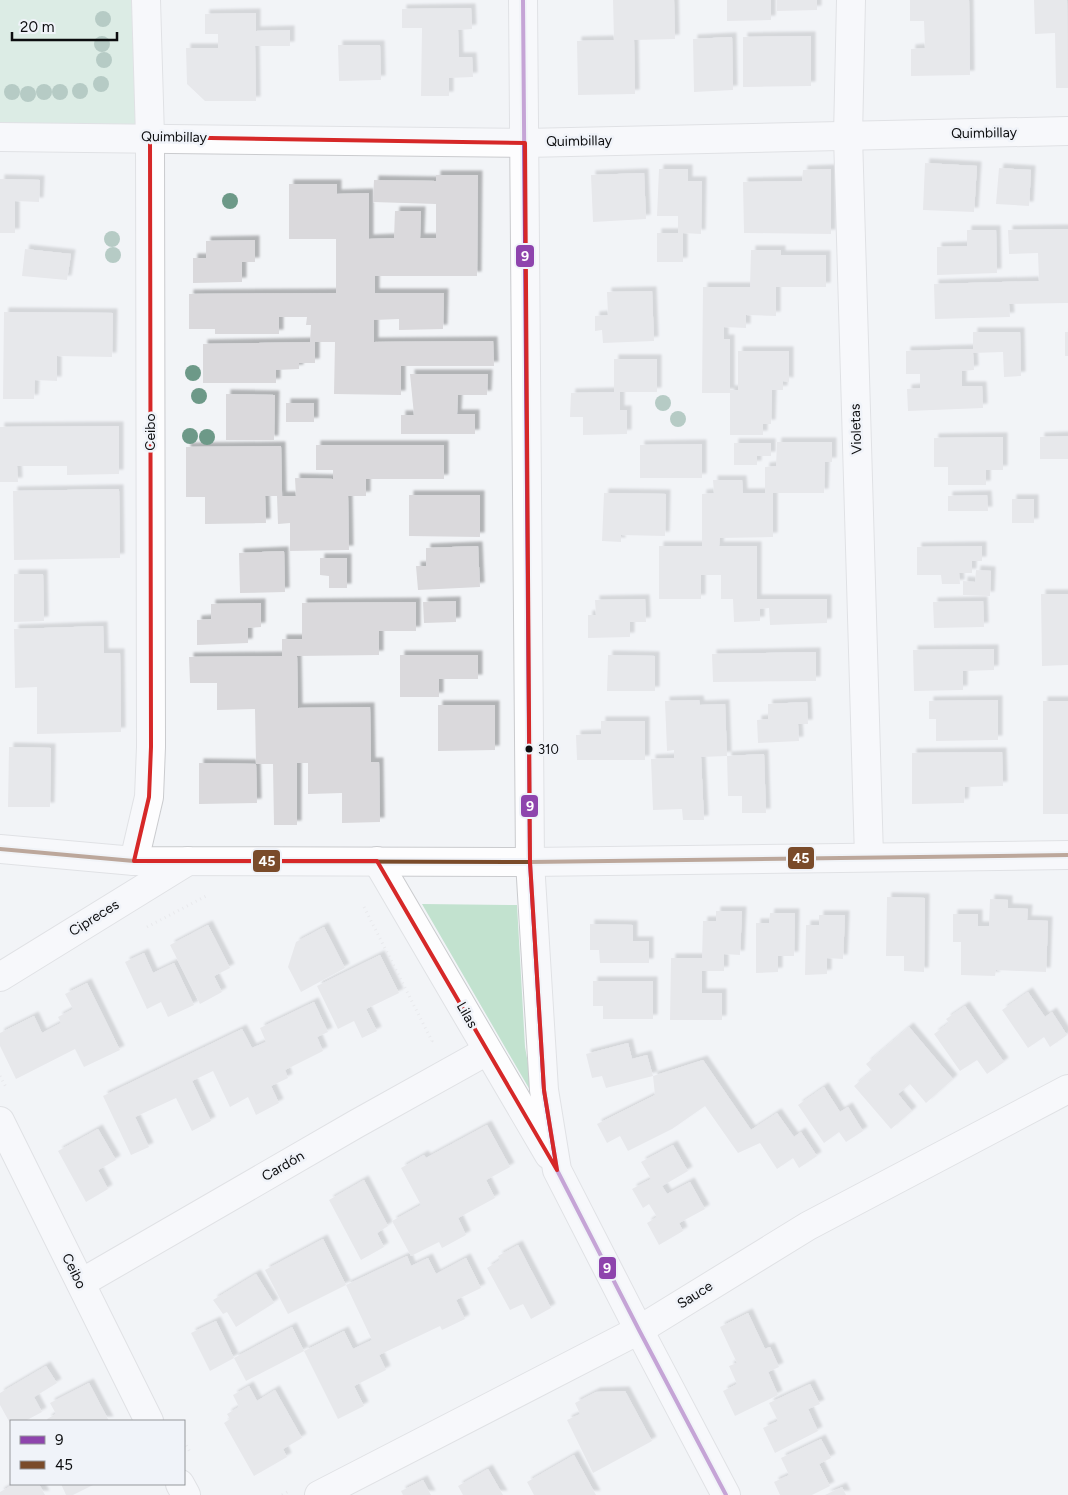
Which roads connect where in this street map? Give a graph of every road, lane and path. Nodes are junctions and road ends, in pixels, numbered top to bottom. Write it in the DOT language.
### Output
graph roads {
  1 [pos="146,0"];
  2 [pos="523,0"];
  3 [pos="851,0"];
  4 [pos="1068,131"];
  5 [pos="848,136"];
  6 [pos="0,137"];
  7 [pos="150,137"];
  8 [pos="525,142"];
  9 [pos="0,849"];
  10 [pos="1068,855"];
  11 [pos="869,857"];
  12 [pos="189,860"];
  13 [pos="377,860"];
  14 [pos="134,861"];
  15 [pos="530,862"];
  16 [pos="215,891"];
  17 [pos="363,906"];
  18 [pos="142,929"];
  19 [pos="0,977"];
  20 [pos="428,1048"];
  21 [pos="487,1051"];
  22 [pos="0,1076"];
  23 [pos="1068,1089"];
  24 [pos="10,1094"];
  25 [pos="0,1121"];
  26 [pos="557,1170"];
  27 [pos="80,1284"];
  28 [pos="639,1330"];
  29 [pos="148,1420"];
  30 [pos="291,1490"];
  31 [pos="282,1495"];
  32 [pos="319,1495"];
  33 [pos="726,1495"];
  1 -- 7 [label="street, Ceibo"];
  2 -- 8 [label="street, Lilas"];
  3 -- 5 [label="street, Violetas"];
  4 -- 5 [label="street, Quimbillay"];
  5 -- 8 [label="street, Quimbillay"];
  5 -- 11 [label="street, Violetas"];
  6 -- 7 [label="street, Quimbillay"];
  7 -- 8 [label="street, Quimbillay"];
  7 -- 14 [label="street, Ceibo"];
  8 -- 15 [label="street, Lilas"];
  9 -- 14 [label="street"];
  10 -- 11 [label="street"];
  11 -- 15 [label="street"];
  12 -- 13 [label="street"];
  12 -- 14 [label="street"];
  12 -- 19 [label="street, Cipreces"];
  13 -- 15 [label="street"];
  13 -- 21 [label="street, Lilas"];
  15 -- 26 [label="street, Lilas"];
  16 -- 18 [label="path"];
  17 -- 20 [label="path"];
  21 -- 26 [label="street, Lilas"];
  21 -- 27 [label="street, Cardón"];
  22 -- 24 [label="path"];
  23 -- 28 [label="street, Sauce"];
  25 -- 27 [label="street, Ceibo"];
  26 -- 28 [label="street, Lilas"];
  27 -- 29 [label="street, Ceibo"];
  28 -- 32 [label="street, Sauce"];
  28 -- 33 [label="street, Lilas"];
  30 -- 31 [label="path"];
}
